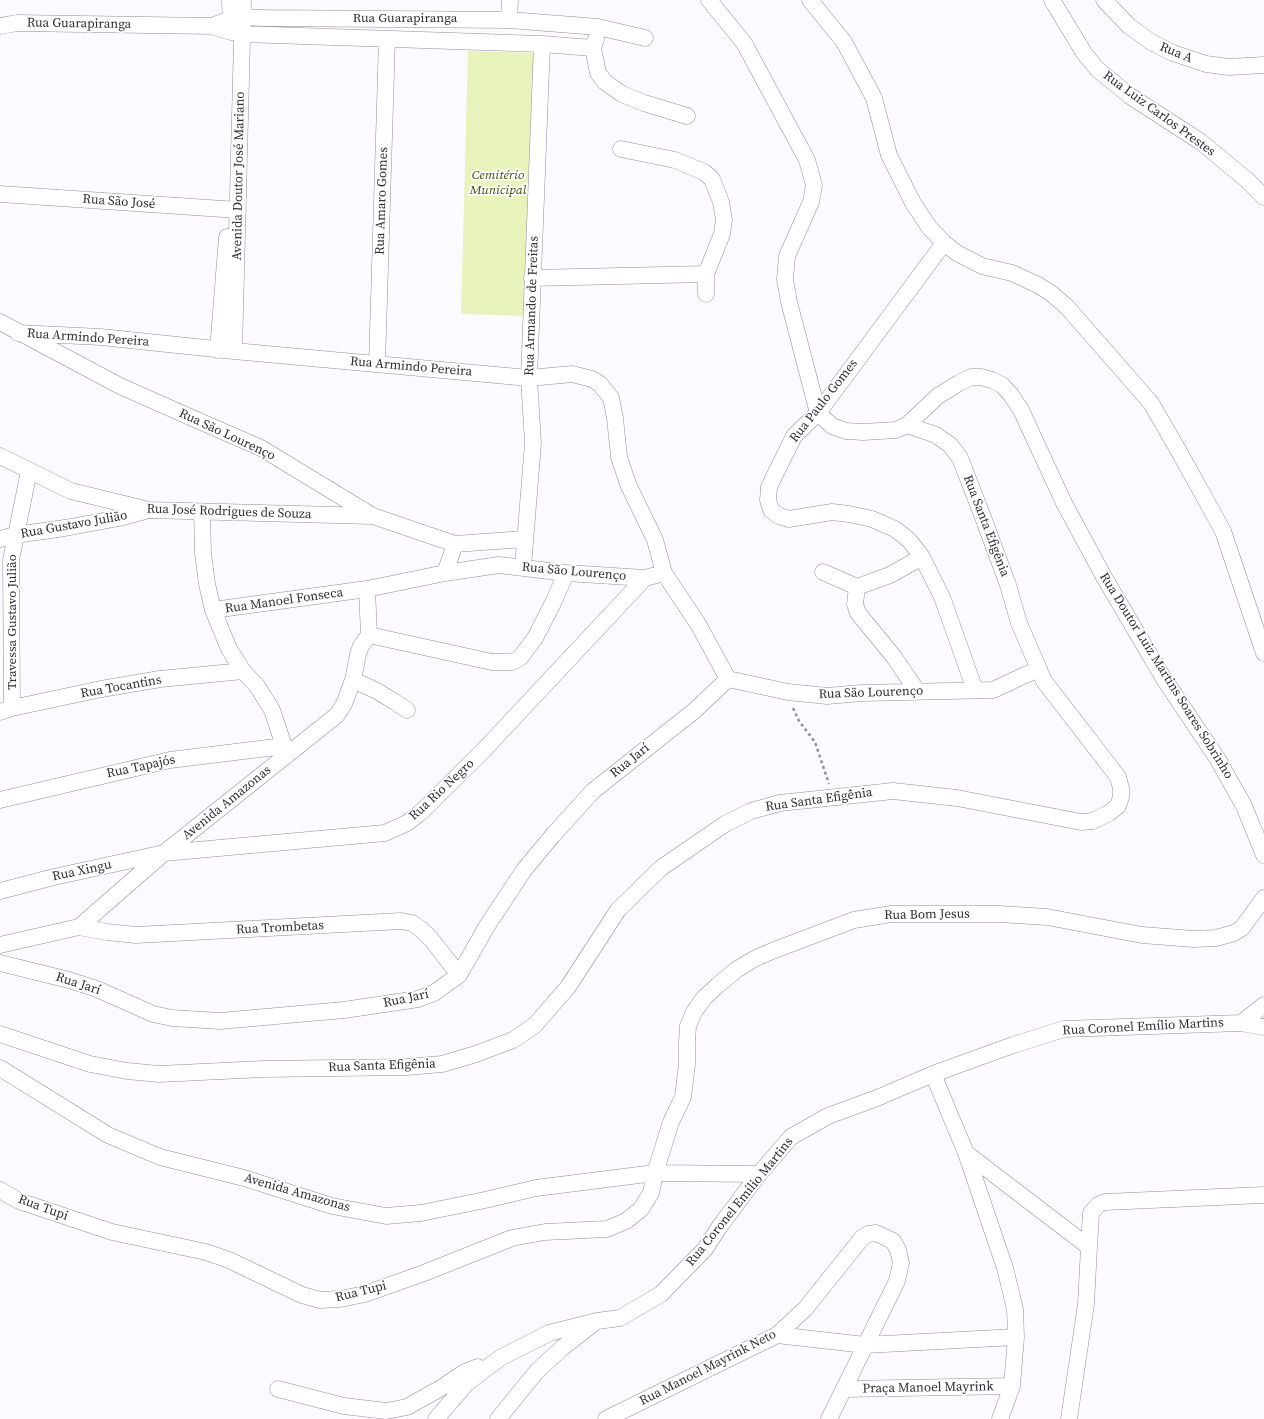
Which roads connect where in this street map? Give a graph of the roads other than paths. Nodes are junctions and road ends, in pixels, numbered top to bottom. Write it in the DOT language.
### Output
graph roads {
  1 [pos="230,0"];
  2 [pos="243,0"];
  3 [pos="510,0"];
  4 [pos="709,0"];
  5 [pos="810,0"];
  6 [pos="1052,0"];
  7 [pos="1104,0"];
  8 [pos="0,19"];
  9 [pos="509,20"];
  10 [pos="18,23"];
  11 [pos="236,25"];
  12 [pos="0,26"];
  13 [pos="598,27"];
  14 [pos="645,38"];
  15 [pos="387,39"];
  16 [pos="542,44"];
  17 [pos="593,48"];
  18 [pos="1264,65"];
  19 [pos="687,116"];
  20 [pos="621,149"];
  21 [pos="0,194"];
  22 [pos="1264,197"];
  23 [pos="234,210"];
  24 [pos="944,243"];
  25 [pos="706,274"];
  26 [pos="532,278"];
  27 [pos="706,294"];
  28 [pos="0,322"];
  29 [pos="18,333"];
  30 [pos="226,351"];
  31 [pos="377,364"];
  32 [pos="529,378"];
  33 [pos="818,413"];
  34 [pos="907,425"];
  35 [pos="0,456"];
  36 [pos="30,471"];
  37 [pos="149,510"];
  38 [pos="202,512"];
  39 [pos="372,516"];
  40 [pos="8,537"];
  41 [pos="525,539"];
  42 [pos="455,544"];
  43 [pos="922,557"];
  44 [pos="523,567"];
  45 [pos="822,572"];
  46 [pos="445,573"];
  47 [pos="566,573"];
  48 [pos="664,573"];
  49 [pos="645,578"];
  50 [pos="857,587"];
  51 [pos="367,589"];
  52 [pos="213,610"];
  53 [pos="369,635"];
  54 [pos="1264,653"];
  55 [pos="1038,669"];
  56 [pos="243,671"];
  57 [pos="728,679"];
  58 [pos="353,680"];
  59 [pos="975,690"];
  60 [pos="917,691"];
  61 [pos="6,710"];
  62 [pos="407,710"];
  63 [pos="285,751"];
  64 [pos="0,800"];
  65 [pos="164,853"];
  66 [pos="1264,855"];
  67 [pos="0,891"];
  68 [pos="1264,898"];
  69 [pos="79,928"];
  70 [pos="0,945"];
  71 [pos="0,963"];
  72 [pos="458,974"];
  73 [pos="1264,1005"];
  74 [pos="1241,1023"];
  75 [pos="1264,1027"];
  76 [pos="0,1034"];
  77 [pos="0,1068"];
  78 [pos="933,1074"];
  79 [pos="966,1153"];
  80 [pos="655,1173"];
  81 [pos="760,1174"];
  82 [pos="0,1190"];
  83 [pos="1264,1195"];
  84 [pos="1089,1247"];
  85 [pos="597,1321"];
  86 [pos="778,1335"];
  87 [pos="1016,1337"];
  88 [pos="865,1345"];
  89 [pos="500,1358"];
  90 [pos="1012,1386"];
  91 [pos="278,1389"];
  92 [pos="844,1389"];
  93 [pos="436,1419"];
  94 [pos="498,1419"];
  95 [pos="606,1419"];
  96 [pos="829,1419"];
  97 [pos="1000,1419"];
  98 [pos="1069,1419"];
  1 -- 11 [label="street"];
  2 -- 11 [label="street, Avenida Doutor José Mariano"];
  3 -- 9 [label="street"];
  4 -- 33 [label="street"];
  5 -- 24 [label="street"];
  6 -- 22 [label="street, Rua Luiz Carlos Prestes"];
  7 -- 18 [label="street, Rua A"];
  8 -- 10 [label="street, Rua Guarapiranga"];
  9 -- 11 [label="street, Rua Guarapiranga"];
  9 -- 13 [label="street, Rua Guarapiranga"];
  10 -- 11 [label="street, Rua Guarapiranga"];
  10 -- 12 [label="street, Rua Guarapiranga"];
  11 -- 15 [label="street, Rua Guarapiranga"];
  11 -- 23 [label="street, Avenida Doutor José Mariano"];
  13 -- 14 [label="street, Rua Guarapiranga"];
  13 -- 17 [label="street"];
  15 -- 16 [label="street, Rua Guarapiranga"];
  15 -- 31 [label="street, Rua Amaro Gomes"];
  16 -- 17 [label="street, Rua Guarapiranga"];
  16 -- 26 [label="street, Rua Armando de Freitas"];
  17 -- 19 [label="street"];
  20 -- 25 [label="street"];
  21 -- 23 [label="street, Rua São José"];
  23 -- 30 [label="street, Avenida Doutor José Mariano"];
  24 -- 33 [label="street, Rua Paulo Gomes"];
  24 -- 54 [label="street"];
  25 -- 26 [label="street"];
  25 -- 27 [label="street"];
  26 -- 32 [label="street, Rua Armando de Freitas"];
  28 -- 29 [label="street, Rua São Lourenço"];
  29 -- 30 [label="street, Rua Armindo Pereira"];
  29 -- 39 [label="street, Rua São Lourenço"];
  30 -- 31 [label="street, Rua Armindo Pereira"];
  31 -- 32 [label="street, Rua Armindo Pereira"];
  32 -- 41 [label="street, Rua Armando de Freitas"];
  32 -- 48 [label="street, Rua Armindo Pereira"];
  33 -- 34 [label="street, Rua Doutor Luiz Martins Soares Sobrinho"];
  33 -- 43 [label="street, Rua Paulo Gomes"];
  34 -- 55 [label="street, Rua Santa Efigênia"];
  34 -- 66 [label="street, Rua Doutor Luiz Martins Soares Sobrinho"];
  35 -- 36 [label="street, Rua José Rodrigues de Souza"];
  36 -- 37 [label="street, Rua José Rodrigues de Souza"];
  36 -- 40 [label="street, Travessa Gustavo Julião"];
  37 -- 38 [label="street, Rua José Rodrigues de Souza"];
  37 -- 40 [label="street, Rua Gustavo Julião"];
  38 -- 39 [label="street, Rua José Rodrigues de Souza"];
  38 -- 52 [label="street"];
  39 -- 42 [label="street, Rua São Lourenço"];
  40 -- 61 [label="street, Travessa Gustavo Julião"];
  41 -- 42 [label="street"];
  41 -- 44 [label="street, Rua Armando de Freitas"];
  42 -- 46 [label="street"];
  43 -- 50 [label="street"];
  43 -- 59 [label="street, Rua Paulo Gomes"];
  44 -- 46 [label="street, Rua São Lourenço"];
  44 -- 47 [label="street, Rua São Lourenço"];
  45 -- 50 [label="street"];
  46 -- 51 [label="street, Rua Manoel Fonseca"];
  47 -- 49 [label="street, Rua São Lourenço"];
  47 -- 53 [label="street"];
  48 -- 49 [label="street, Rua São Lourenço"];
  48 -- 57 [label="street"];
  49 -- 65 [label="street, Rua Rio Negro"];
  50 -- 60 [label="street"];
  51 -- 52 [label="street, Rua Manoel Fonseca"];
  51 -- 53 [label="street"];
  52 -- 56 [label="street, Rua Manoel Fonseca"];
  53 -- 58 [label="street, Avenida Amazonas"];
  55 -- 59 [label="street, Rua São Lourenço"];
  55 -- 76 [label="street, Rua Santa Efigênia"];
  56 -- 61 [label="street, Rua Tocantins"];
  56 -- 63 [label="street, Rua Manoel Fonseca"];
  57 -- 60 [label="street, Rua São Lourenço"];
  57 -- 72 [label="street, Rua Jarí"];
  58 -- 62 [label="street"];
  58 -- 63 [label="street, Avenida Amazonas"];
  59 -- 60 [label="street, Rua São Lourenço"];
  63 -- 64 [label="street, Rua Tapajós"];
  63 -- 65 [label="street, Avenida Amazonas"];
  65 -- 67 [label="street, Rua Xingu"];
  65 -- 69 [label="street, Avenida Amazonas"];
  68 -- 80 [label="street, Rua Bom Jesus"];
  69 -- 70 [label="street, Avenida Amazonas"];
  69 -- 72 [label="street, Rua Trombetas"];
  71 -- 72 [label="street, Rua Jarí"];
  73 -- 74 [label="street"];
  74 -- 75 [label="street, Rua Coronel Emílio Martins"];
  74 -- 78 [label="street, Rua Coronel Emílio Martins"];
  77 -- 80 [label="street, Avenida Amazonas"];
  78 -- 79 [label="street"];
  78 -- 81 [label="street, Rua Coronel Emílio Martins"];
  79 -- 84 [label="street"];
  79 -- 87 [label="street"];
  80 -- 81 [label="street, Avenida Amazonas"];
  80 -- 82 [label="street, Rua Tupi"];
  81 -- 85 [label="street, Rua Coronel Emílio Martins"];
  83 -- 84 [label="street"];
  84 -- 98 [label="street"];
  85 -- 89 [label="street, Rua Coronel Emílio Martins"];
  85 -- 94 [label="street"];
  86 -- 88 [label="street"];
  86 -- 88 [label="street, Rua Manoel Mayrink Neto"];
  86 -- 95 [label="street, Rua Manoel Mayrink Neto"];
  87 -- 88 [label="street"];
  87 -- 90 [label="street"];
  88 -- 92 [label="street, Rua Manoel Mayrink Neto"];
  89 -- 91 [label="street"];
  89 -- 93 [label="street, Rua Coronel Emílio Martins"];
  90 -- 92 [label="street, Praça Manoel Mayrink"];
  90 -- 97 [label="street"];
  92 -- 96 [label="street, Rua Manoel Mayrink Neto"];
}
